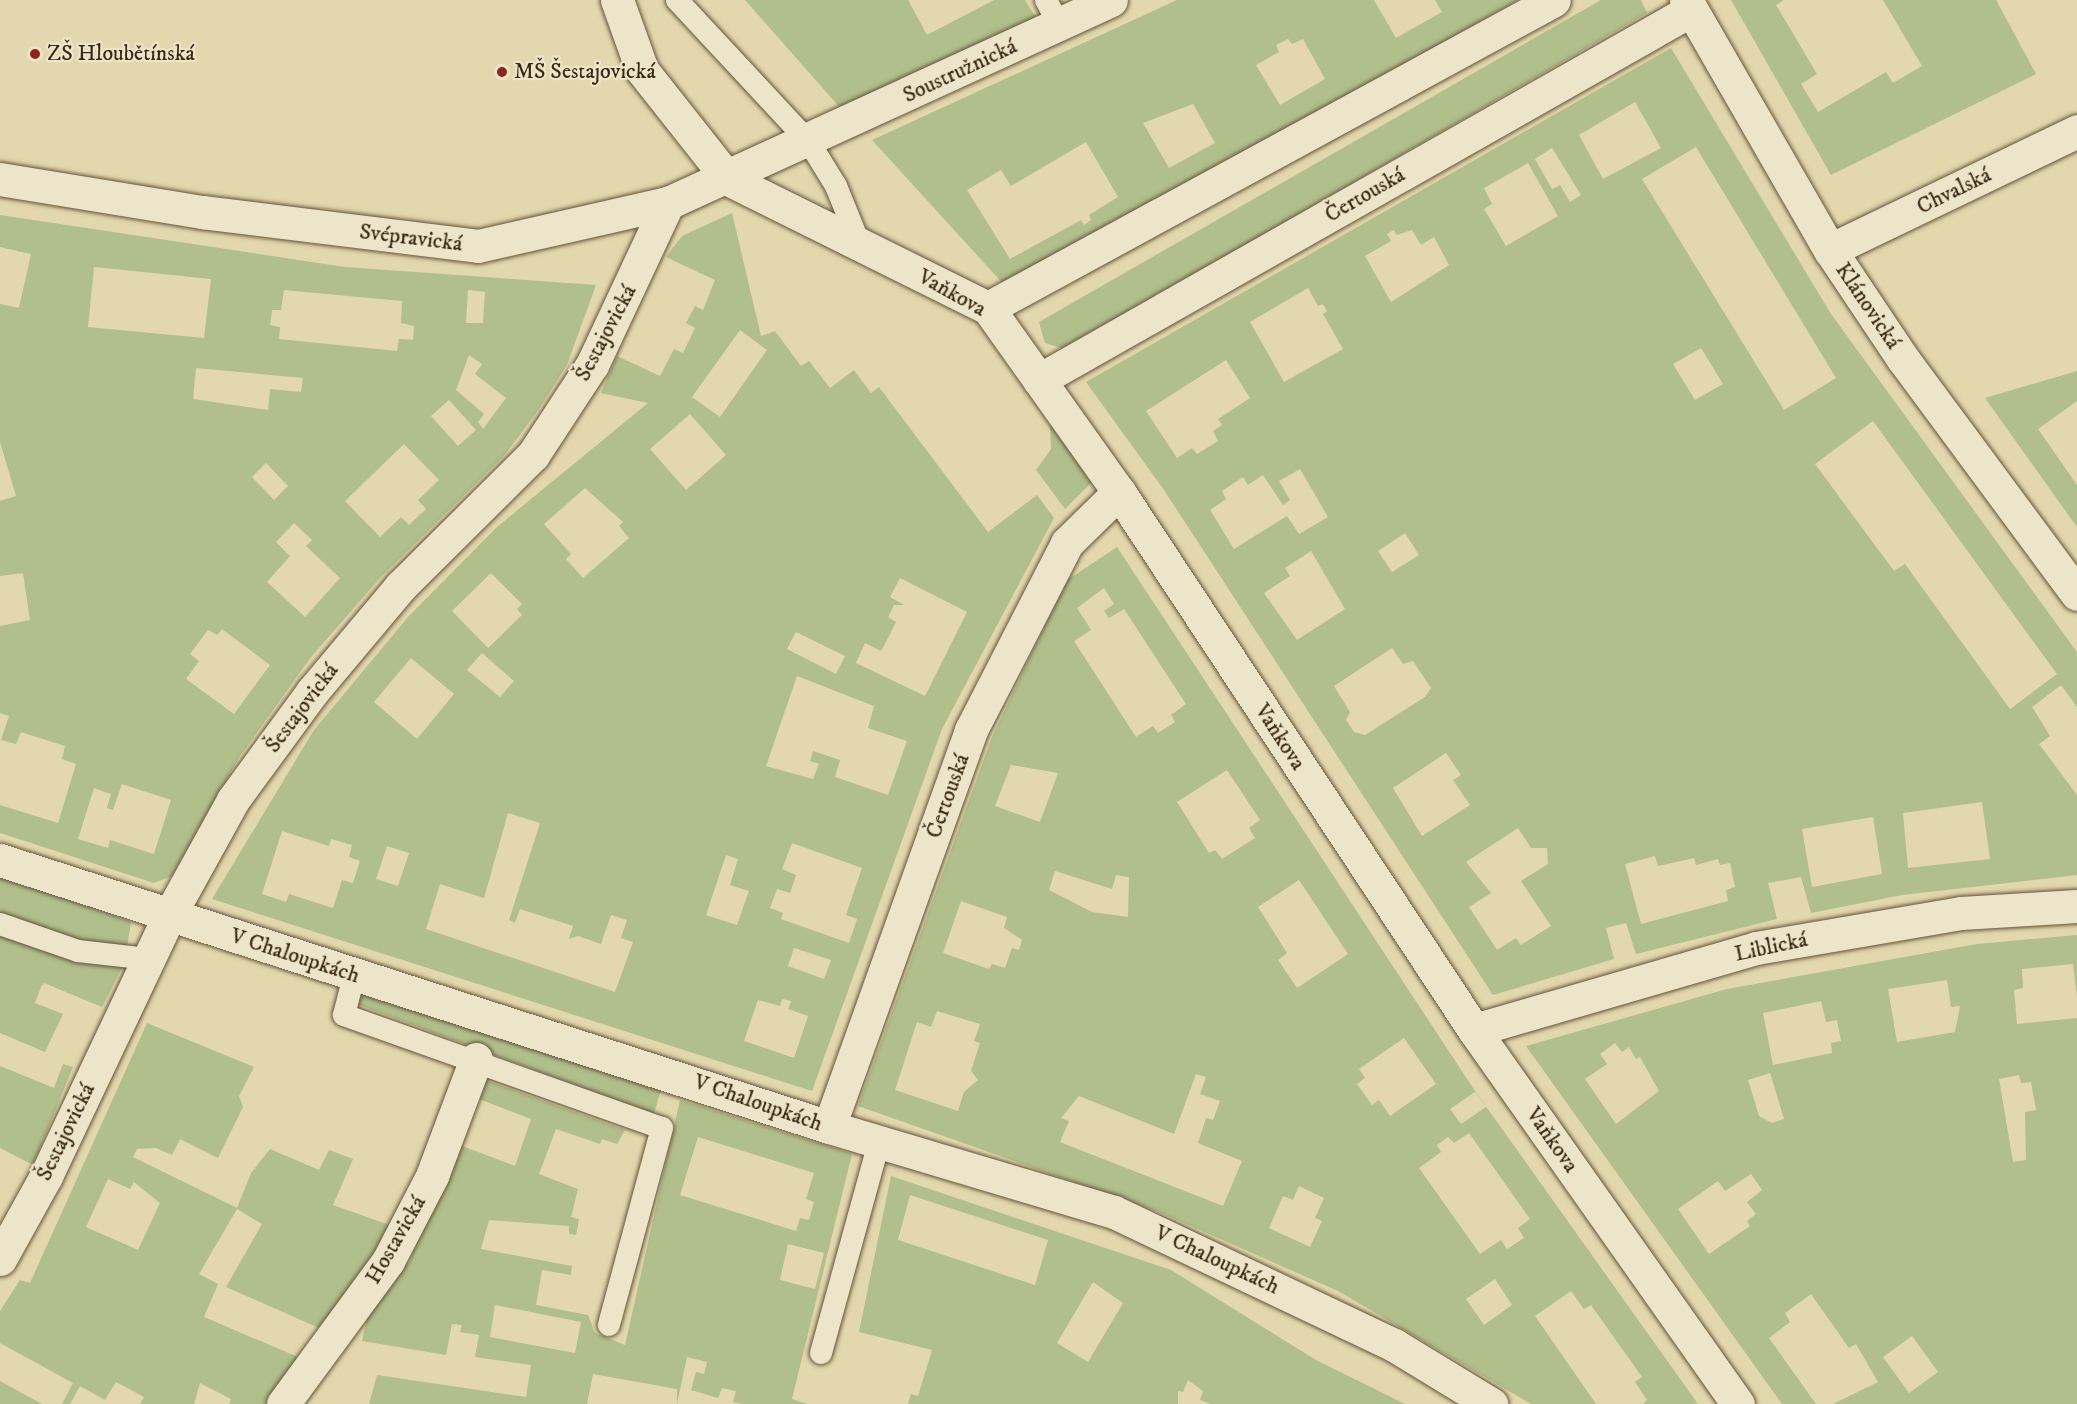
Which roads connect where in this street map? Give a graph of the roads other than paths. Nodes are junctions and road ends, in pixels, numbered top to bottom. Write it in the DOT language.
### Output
graph roads {
  1 [pos="617,0"];
  2 [pos="677,0"];
  3 [pos="1111,0"];
  4 [pos="1554,0"];
  5 [pos="1688,5"];
  6 [pos="1053,12"];
  7 [pos="2077,131"];
  8 [pos="809,142"];
  9 [pos="0,179"];
  10 [pos="728,179"];
  11 [pos="668,203"];
  12 [pos="860,244"];
  13 [pos="1830,250"];
  14 [pos="988,309"];
  15 [pos="1039,380"];
  16 [pos="1119,492"];
  17 [pos="2077,594"];
  18 [pos="0,860"];
  19 [pos="2077,906"];
  20 [pos="169,916"];
  21 [pos="0,924"];
  22 [pos="148,959"];
  23 [pos="354,976"];
  24 [pos="1474,1030"];
  25 [pos="476,1059"];
  26 [pos="829,1127"];
  27 [pos="879,1142"];
  28 [pos="0,1259"];
  29 [pos="609,1326"];
  30 [pos="821,1353"];
  31 [pos="283,1404"];
  32 [pos="1491,1404"];
  33 [pos="1738,1404"];
  1 -- 10 [label="street"];
  2 -- 8 [label="lane"];
  3 -- 6 [label="street, Soustružnická"];
  4 -- 14 [label="street"];
  5 -- 13 [label="street, Klánovická"];
  5 -- 15 [label="street, Čertouská"];
  6 -- 8 [label="street, Soustružnická"];
  7 -- 13 [label="street, Chvalská"];
  8 -- 10 [label="street, Svépravická"];
  8 -- 12 [label="lane"];
  9 -- 11 [label="street, Svépravická"];
  10 -- 11 [label="street, Svépravická"];
  10 -- 12 [label="street, Vaňkova"];
  11 -- 20 [label="street, Šestajovická"];
  12 -- 14 [label="street, Vaňkova"];
  13 -- 17 [label="street, Klánovická"];
  14 -- 15 [label="street, Vaňkova"];
  15 -- 16 [label="street, Vaňkova"];
  16 -- 24 [label="street, Vaňkova"];
  16 -- 26 [label="street, Čertouská"];
  18 -- 20 [label="street, V Chaloupkách"];
  19 -- 24 [label="street, Liblická"];
  20 -- 22 [label="street, Šestajovická"];
  20 -- 23 [label="street, V Chaloupkách"];
  21 -- 22 [label="lane"];
  22 -- 28 [label="street, Šestajovická"];
  23 -- 25 [label="lane"];
  23 -- 26 [label="street, V Chaloupkách"];
  24 -- 33 [label="street, Vaňkova"];
  25 -- 29 [label="lane"];
  25 -- 31 [label="street, Hostavická"];
  26 -- 27 [label="street, V Chaloupkách"];
  27 -- 30 [label="lane"];
  27 -- 32 [label="street, V Chaloupkách"];
}
